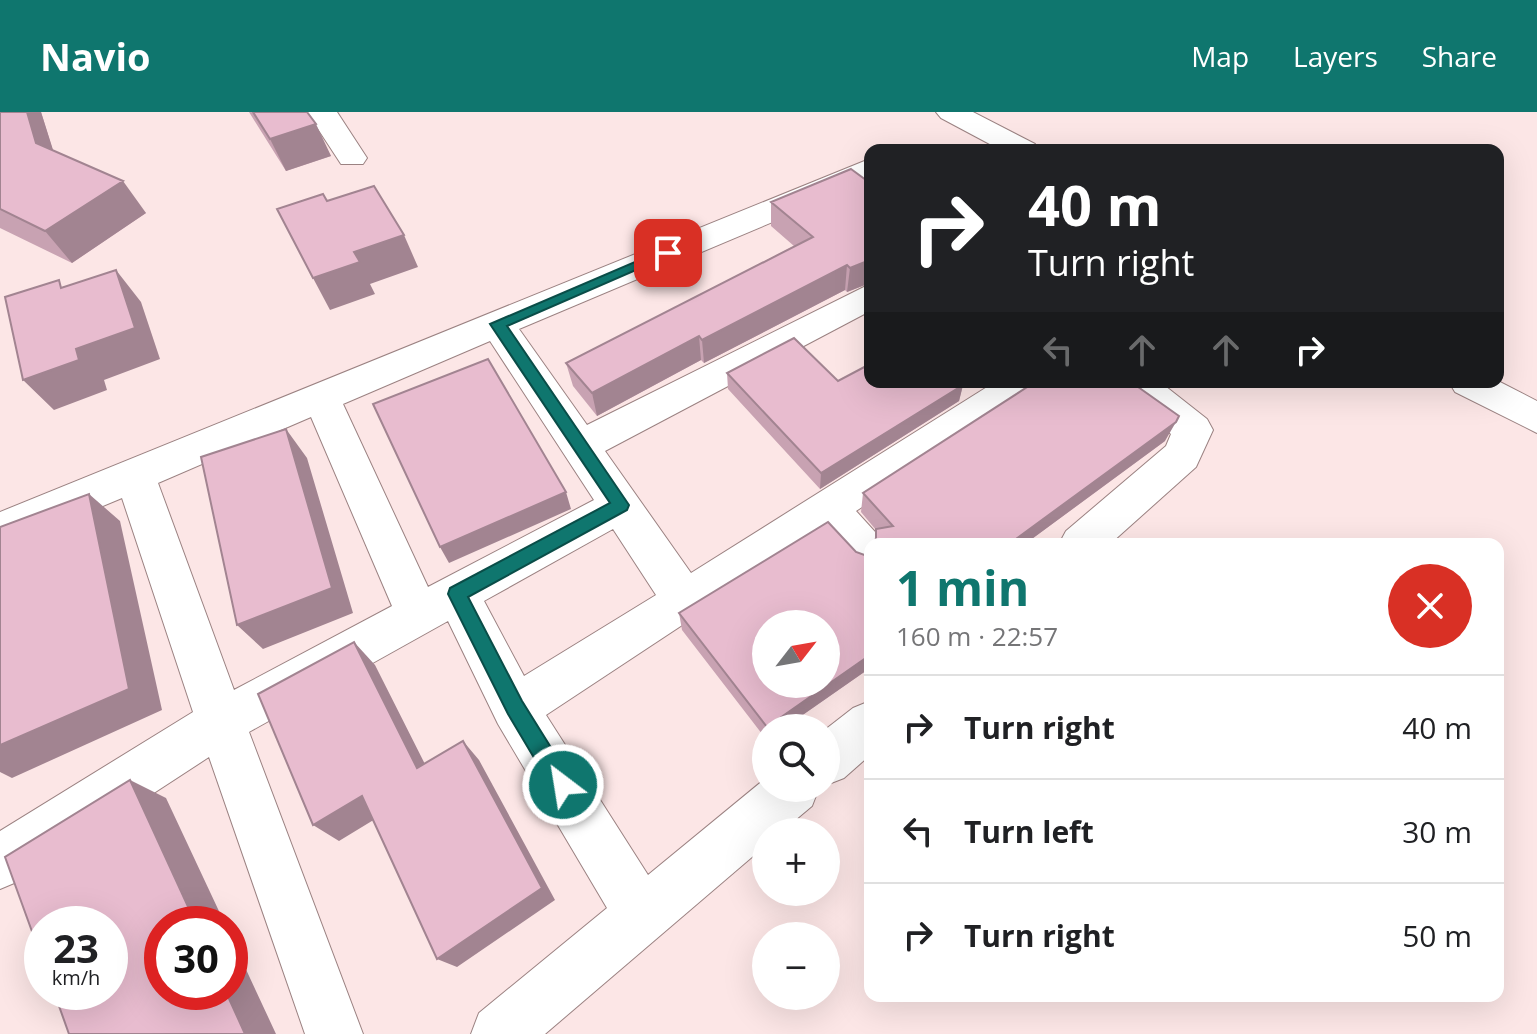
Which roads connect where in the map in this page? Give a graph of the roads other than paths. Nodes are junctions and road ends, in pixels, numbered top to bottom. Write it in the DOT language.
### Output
graph roads {
  1 [pos="322,112"];
  2 [pos="951,112"];
  3 [pos="1012,144"];
  4 [pos="352,158"];
  5 [pos="864,170"];
  6 [pos="864,299"];
  7 [pos="497,324"];
  8 [pos="1015,388"];
  9 [pos="1141,388"];
  10 [pos="1480,388"];
  11 [pos="321,397"];
  12 [pos="1537,418"];
  13 [pos="581,446"];
  14 [pos="134,474"];
  15 [pos="621,505"];
  16 [pos="827,508"];
  17 [pos="0,531"];
  18 [pos="1088,538"];
  19 [pos="864,548"];
  20 [pos="457,594"];
  21 [pos="685,601"];
  22 [pos="419,616"];
  23 [pos="515,708"];
  24 [pos="221,722"];
  25 [pos="864,729"];
  26 [pos="840,749"];
  27 [pos="777,802"];
  28 [pos="0,862"];
  29 [pos="642,915"];
  30 [pos="334,1034"];
  31 [pos="500,1034"];
  1 -- 4 [label="street"];
  2 -- 3 [label="street"];
  5 -- 7 [label="street"];
  6 -- 13 [label="street"];
  7 -- 11 [label="street"];
  7 -- 13 [label="street"];
  8 -- 16 [label="street"];
  9 -- 18 [label="street"];
  10 -- 12 [label="street"];
  11 -- 14 [label="street"];
  11 -- 22 [label="street"];
  13 -- 15 [label="street"];
  14 -- 17 [label="street"];
  14 -- 24 [label="street"];
  15 -- 20 [label="street"];
  15 -- 21 [label="street"];
  16 -- 19 [label="street"];
  16 -- 21 [label="street"];
  20 -- 22 [label="street"];
  20 -- 23 [label="street"];
  21 -- 23 [label="street"];
  22 -- 24 [label="street"];
  23 -- 29 [label="street"];
  24 -- 28 [label="street"];
  24 -- 30 [label="street"];
  25 -- 26 [label="street"];
  27 -- 29 [label="street"];
  29 -- 31 [label="street"];
}
